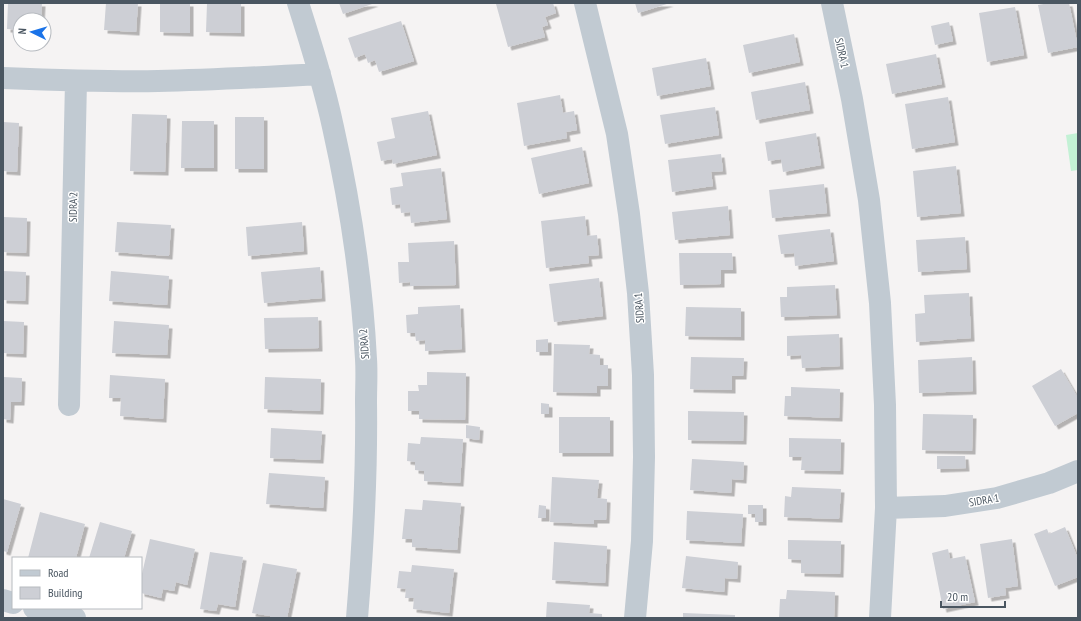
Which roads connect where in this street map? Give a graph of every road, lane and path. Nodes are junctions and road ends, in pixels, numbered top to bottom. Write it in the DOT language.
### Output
graph roads {
  1 [pos="298,3"];
  2 [pos="585,3"];
  3 [pos="835,4"];
  4 [pos="320,74"];
  5 [pos="3,78"];
  6 [pos="76,81"];
  7 [pos="69,405"];
  8 [pos="1078,471"];
  9 [pos="886,508"];
  10 [pos="38,609"];
  11 [pos="74,618"];
  12 [pos="357,618"];
  13 [pos="635,618"];
  14 [pos="880,618"];
  1 -- 4 [label="street, SIDRA 2"];
  2 -- 13 [label="street, SIDRA 1"];
  3 -- 9 [label="street, SIDRA 1"];
  4 -- 6 [label="street"];
  4 -- 12 [label="street, SIDRA 2"];
  5 -- 6 [label="street"];
  6 -- 7 [label="street, SIDRA 2"];
  8 -- 9 [label="street, SIDRA 1"];
  9 -- 14 [label="street, SIDRA 1"];
  10 -- 11 [label="street"];
}
